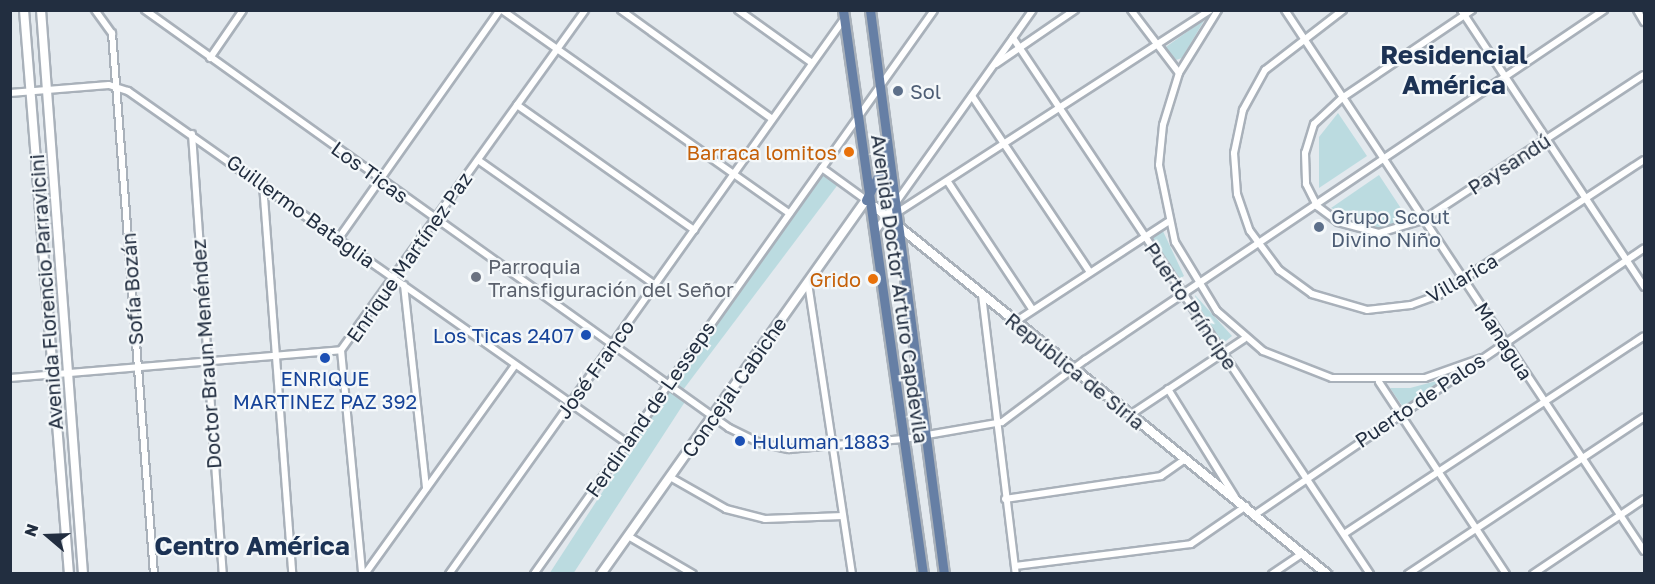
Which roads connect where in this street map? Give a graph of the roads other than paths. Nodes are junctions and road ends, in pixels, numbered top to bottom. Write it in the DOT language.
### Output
graph roads {
  1 [pos="24,10"];
  2 [pos="41,10"];
  3 [pos="95,10"];
  4 [pos="145,10"];
  5 [pos="243,10"];
  6 [pos="501,10"];
  7 [pos="585,10"];
  8 [pos="621,10"];
  9 [pos="738,10"];
  10 [pos="934,10"];
  11 [pos="1033,10"];
  12 [pos="1076,10"];
  13 [pos="1131,10"];
  14 [pos="1210,10"];
  15 [pos="1218,10"];
  16 [pos="1285,10"];
  17 [pos="1343,10"];
  18 [pos="1472,10"];
  19 [pos="1604,10"];
  20 [pos="1637,10"];
  21 [pos="868,12"];
  22 [pos="1462,13"];
  23 [pos="844,14"];
  24 [pos="1644,22"];
  25 [pos="1014,38"];
  26 [pos="1303,38"];
  27 [pos="1154,45"];
  28 [pos="1022,47"];
  29 [pos="557,49"];
  30 [pos="210,58"];
  31 [pos="812,63"];
  32 [pos="993,66"];
  33 [pos="1179,73"];
  34 [pos="1644,75"];
  35 [pos="1506,78"];
  36 [pos="116,86"];
  37 [pos="879,88"];
  38 [pos="47,90"];
  39 [pos="30,92"];
  40 [pos="10,93"];
  41 [pos="972,96"];
  42 [pos="1342,98"];
  43 [pos="517,105"];
  44 [pos="1060,106"];
  45 [pos="858,118"];
  46 [pos="772,119"];
  47 [pos="192,134"];
  48 [pos="1547,140"];
  49 [pos="1004,143"];
  50 [pos="888,156"];
  51 [pos="478,160"];
  52 [pos="1384,160"];
  53 [pos="1644,160"];
  54 [pos="822,168"];
  55 [pos="733,174"];
  56 [pos="381,180"];
  57 [pos="948,182"];
  58 [pos="263,184"];
  59 [pos="1586,198"];
  60 [pos="866,200"];
  61 [pos="1317,206"];
  62 [pos="789,213"];
  63 [pos="893,215"];
  64 [pos="435,219"];
  65 [pos="1423,220"];
  66 [pos="1168,222"];
  67 [pos="694,230"];
  68 [pos="873,234"];
  69 [pos="1144,235"];
  70 [pos="339,238"];
  71 [pos="1258,244"];
  72 [pos="1644,248"];
  73 [pos="1626,260"];
  74 [pos="1089,271"];
  75 [pos="394,278"];
  76 [pos="1464,281"];
  77 [pos="807,283"];
  78 [pos="404,285"];
  79 [pos="656,285"];
  80 [pos="1198,285"];
  81 [pos="1644,287"];
  82 [pos="1183,294"];
  83 [pos="982,295"];
  84 [pos="1032,309"];
  85 [pos="1014,323"];
  86 [pos="1644,336"];
  87 [pos="1244,339"];
  88 [pos="1504,343"];
  89 [pos="612,345"];
  90 [pos="341,350"];
  91 [pos="1223,353"];
  92 [pos="274,356"];
  93 [pos="1482,358"];
  94 [pos="207,362"];
  95 [pos="515,364"];
  96 [pos="138,367"];
  97 [pos="1073,370"];
  98 [pos="69,372"];
  99 [pos="52,374"];
  100 [pos="10,378"];
  101 [pos="1379,382"];
  102 [pos="669,384"];
  103 [pos="1168,389"];
  104 [pos="570,403"];
  105 [pos="1544,403"];
  106 [pos="1400,414"];
  107 [pos="713,416"];
  108 [pos="1130,416"];
  109 [pos="1644,417"];
  110 [pos="995,426"];
  111 [pos="925,436"];
  112 [pos="904,439"];
  113 [pos="627,443"];
  114 [pos="832,446"];
  115 [pos="1185,459"];
  116 [pos="1581,459"];
  117 [pos="1438,471"];
  118 [pos="670,477"];
  119 [pos="1306,477"];
  120 [pos="426,488"];
  121 [pos="1235,497"];
  122 [pos="1005,499"];
  123 [pos="1644,499"];
  124 [pos="1246,506"];
  125 [pos="1256,514"];
  126 [pos="1620,515"];
  127 [pos="843,516"];
  128 [pos="1476,529"];
  129 [pos="1344,534"];
  130 [pos="628,536"];
  131 [pos="1644,551"];
  132 [pos="1303,553"];
  133 [pos="1015,566"];
  134 [pos="69,573"];
  135 [pos="83,573"];
  136 [pos="154,573"];
  137 [pos="223,573"];
  138 [pos="292,573"];
  139 [pos="364,573"];
  140 [pos="449,573"];
  141 [pos="534,573"];
  142 [pos="601,573"];
  143 [pos="693,573"];
  144 [pos="852,573"];
  145 [pos="923,573"];
  146 [pos="944,573"];
  147 [pos="1016,573"];
  148 [pos="1272,573"];
  149 [pos="1327,573"];
  150 [pos="1370,573"];
  151 [pos="1408,573"];
  152 [pos="1506,573"];
  153 [pos="1533,573"];
  1 -- 39 [label="main road, Avenida Florencio Parravicini"];
  2 -- 38 [label="main road, Avenida Florencio Parravicini"];
  3 -- 36 [label="street, Sofía Bozán"];
  4 -- 30 [label="street, Los Ticas"];
  5 -- 30 [label="street"];
  6 -- 29 [label="street"];
  6 -- 56 [label="street"];
  7 -- 29 [label="street, Enrique Martínez Paz"];
  8 -- 46 [label="street"];
  9 -- 31 [label="street"];
  10 -- 37 [label="street, Ferdinand de Lesseps"];
  11 -- 25 [label="street"];
  12 -- 28 [label="street"];
  13 -- 27 [label="street"];
  14 -- 27 [label="street"];
  15 -- 33 [label="street"];
  16 -- 26 [label="street, Managua"];
  17 -- 26 [label="street, Villarica"];
  18 -- 22 [label="street"];
  19 -- 35 [label="street"];
  20 -- 24 [label="street"];
  21 -- 37 [label="main road, Avenida Doctor Arturo Capdevila"];
  22 -- 35 [label="street"];
  22 -- 42 [label="street"];
  23 -- 31 [label="street, José Franco"];
  23 -- 45 [label="main road, Avenida Doctor Arturo Capdevila"];
  25 -- 28 [label="street, Puerto Príncipe"];
  25 -- 32 [label="street"];
  26 -- 42 [label="street, Managua"];
  26 -- 71 [label="street, Villarica"];
  27 -- 33 [label="street"];
  27 -- 44 [label="street"];
  28 -- 32 [label="street"];
  28 -- 44 [label="street, Puerto Príncipe"];
  29 -- 43 [label="street, Enrique Martínez Paz"];
  29 -- 55 [label="street"];
  30 -- 56 [label="street, Los Ticas"];
  31 -- 46 [label="street, José Franco"];
  32 -- 41 [label="street"];
  33 -- 66 [label="street"];
  34 -- 48 [label="street, Paysandú"];
  35 -- 48 [label="street"];
  35 -- 52 [label="street"];
  36 -- 38 [label="street"];
  36 -- 47 [label="street, Guillermo Bataglia"];
  36 -- 96 [label="street, Sofía Bozán"];
  37 -- 45 [label="street, Ferdinand de Lesseps"];
  37 -- 50 [label="main road, Avenida Doctor Arturo Capdevila"];
  38 -- 39 [label="street"];
  38 -- 98 [label="main road, Avenida Florencio Parravicini"];
  39 -- 40 [label="street"];
  39 -- 99 [label="main road, Avenida Florencio Parravicini"];
  41 -- 49 [label="street"];
  41 -- 63 [label="street"];
  42 -- 52 [label="street, Managua"];
  42 -- 61 [label="street"];
  43 -- 51 [label="street, Enrique Martínez Paz"];
  43 -- 67 [label="street"];
  44 -- 49 [label="street"];
  44 -- 69 [label="street, Puerto Príncipe"];
  45 -- 54 [label="street, Ferdinand de Lesseps"];
  45 -- 60 [label="main road, Avenida Doctor Arturo Capdevila"];
  46 -- 55 [label="street, José Franco"];
  47 -- 58 [label="street, Guillermo Bataglia"];
  47 -- 94 [label="street, Doctor Braun Menéndez"];
  48 -- 59 [label="street"];
  48 -- 65 [label="street, Paysandú"];
  49 -- 57 [label="street"];
  49 -- 74 [label="street"];
  50 -- 60 [label="main road"];
  50 -- 63 [label="main road, Avenida Doctor Arturo Capdevila"];
  51 -- 64 [label="street, Enrique Martínez Paz"];
  51 -- 79 [label="street"];
  52 -- 61 [label="street"];
  52 -- 65 [label="street, Managua"];
  53 -- 59 [label="street, Villarica"];
  54 -- 60 [label="street, República de Siria"];
  54 -- 62 [label="street, Ferdinand de Lesseps"];
  55 -- 62 [label="street"];
  55 -- 67 [label="street, José Franco"];
  56 -- 64 [label="street, Los Ticas"];
  56 -- 70 [label="street"];
  57 -- 63 [label="street"];
  57 -- 84 [label="street"];
  58 -- 70 [label="street, Guillermo Bataglia"];
  58 -- 92 [label="street"];
  59 -- 73 [label="street"];
  59 -- 76 [label="street, Villarica"];
  60 -- 63 [label="main road, República de Siria"];
  60 -- 68 [label="main road, Avenida Doctor Arturo Capdevila"];
  60 -- 77 [label="main road, Concejal Cabiche"];
  61 -- 65 [label="street, Paysandú"];
  61 -- 71 [label="street"];
  62 -- 102 [label="street, Ferdinand de Lesseps"];
  63 -- 68 [label="street"];
  63 -- 83 [label="main road, República de Siria"];
  63 -- 111 [label="main road, Avenida Doctor Arturo Capdevila"];
  64 -- 75 [label="street, Enrique Martínez Paz"];
  64 -- 89 [label="street, Los Ticas"];
  65 -- 76 [label="street, Managua"];
  66 -- 69 [label="street"];
  66 -- 80 [label="street"];
  67 -- 79 [label="street, José Franco"];
  68 -- 112 [label="main road, Avenida Doctor Arturo Capdevila"];
  69 -- 74 [label="street"];
  69 -- 82 [label="street, Puerto Príncipe"];
  70 -- 75 [label="street, Guillermo Bataglia"];
  71 -- 76 [label="street, Villarica"];
  71 -- 80 [label="street"];
  72 -- 73 [label="street, Puerto de Palos"];
  73 -- 81 [label="street"];
  73 -- 88 [label="street, Puerto de Palos"];
  74 -- 84 [label="street"];
  75 -- 78 [label="street, Guillermo Bataglia"];
  75 -- 90 [label="street, Enrique Martínez Paz"];
  76 -- 88 [label="street, Managua"];
  77 -- 107 [label="main road, Concejal Cabiche"];
  77 -- 114 [label="street"];
  78 -- 95 [label="street, Guillermo Bataglia"];
  78 -- 120 [label="street"];
  79 -- 89 [label="street, José Franco"];
  80 -- 82 [label="street"];
  80 -- 87 [label="street"];
  82 -- 91 [label="street, Puerto Príncipe"];
  82 -- 97 [label="street"];
  83 -- 85 [label="main road, República de Siria"];
  83 -- 110 [label="street"];
  84 -- 85 [label="street"];
  85 -- 97 [label="main road, República de Siria"];
  86 -- 105 [label="street"];
  87 -- 91 [label="street"];
  87 -- 101 [label="street"];
  88 -- 93 [label="street, Puerto de Palos"];
  88 -- 105 [label="street, Managua"];
  89 -- 102 [label="street, Los Ticas"];
  89 -- 104 [label="street, José Franco"];
  90 -- 92 [label="street, Enrique Martínez Paz"];
  90 -- 139 [label="street"];
  91 -- 103 [label="street"];
  91 -- 119 [label="street, Puerto Príncipe"];
  92 -- 94 [label="street, Enrique Martínez Paz"];
  92 -- 138 [label="street"];
  93 -- 101 [label="street"];
  93 -- 106 [label="street, Puerto de Palos"];
  94 -- 96 [label="street, Enrique Martínez Paz"];
  94 -- 137 [label="street, Doctor Braun Menéndez"];
  95 -- 104 [label="street, Guillermo Bataglia"];
  95 -- 120 [label="street"];
  96 -- 98 [label="street, Enrique Martínez Paz"];
  96 -- 136 [label="street, Sofía Bozán"];
  97 -- 108 [label="main road, República de Siria"];
  97 -- 110 [label="street"];
  98 -- 99 [label="street, Enrique Martínez Paz"];
  98 -- 135 [label="main road, Avenida Florencio Parravicini"];
  99 -- 100 [label="street, Enrique Martínez Paz"];
  99 -- 134 [label="main road, Avenida Florencio Parravicini"];
  101 -- 106 [label="street"];
  102 -- 107 [label="street, Los Ticas"];
  102 -- 113 [label="street, Ferdinand de Lesseps"];
  103 -- 108 [label="street"];
  103 -- 121 [label="street"];
  104 -- 113 [label="street, Guillermo Bataglia"];
  104 -- 140 [label="street, José Franco"];
  105 -- 116 [label="street, Managua"];
  105 -- 117 [label="street"];
  106 -- 117 [label="street"];
  106 -- 119 [label="street, Puerto de Palos"];
  107 -- 114 [label="street, Los Ticas"];
  107 -- 118 [label="main road, Concejal Cabiche"];
  108 -- 115 [label="main road, República de Siria"];
  109 -- 116 [label="street"];
  110 -- 111 [label="street, Los Ticas"];
  110 -- 122 [label="street"];
  111 -- 112 [label="street, Los Ticas"];
  111 -- 146 [label="main road, Avenida Doctor Arturo Capdevila"];
  112 -- 114 [label="street, Los Ticas"];
  112 -- 145 [label="main road, Avenida Doctor Arturo Capdevila"];
  113 -- 141 [label="street, Ferdinand de Lesseps"];
  114 -- 127 [label="street"];
  115 -- 121 [label="main road, República de Siria"];
  115 -- 122 [label="street"];
  116 -- 126 [label="street, Managua"];
  116 -- 128 [label="street"];
  117 -- 128 [label="street"];
  117 -- 129 [label="street"];
  118 -- 127 [label="street"];
  118 -- 130 [label="main road, Concejal Cabiche"];
  119 -- 125 [label="street, Puerto de Palos"];
  119 -- 129 [label="street, Puerto Príncipe"];
  120 -- 139 [label="street"];
  121 -- 124 [label="main road, República de Siria"];
  122 -- 133 [label="street"];
  123 -- 126 [label="street"];
  124 -- 125 [label="main road, República de Siria"];
  124 -- 133 [label="street"];
  125 -- 132 [label="main road, República de Siria"];
  126 -- 131 [label="street, Managua"];
  126 -- 153 [label="street"];
  127 -- 144 [label="street"];
  128 -- 151 [label="street"];
  128 -- 152 [label="street"];
  129 -- 150 [label="street, Puerto Príncipe"];
  130 -- 142 [label="main road, Concejal Cabiche"];
  130 -- 143 [label="street"];
  132 -- 148 [label="street"];
  132 -- 149 [label="main road, República de Siria"];
  133 -- 147 [label="street"];
}
